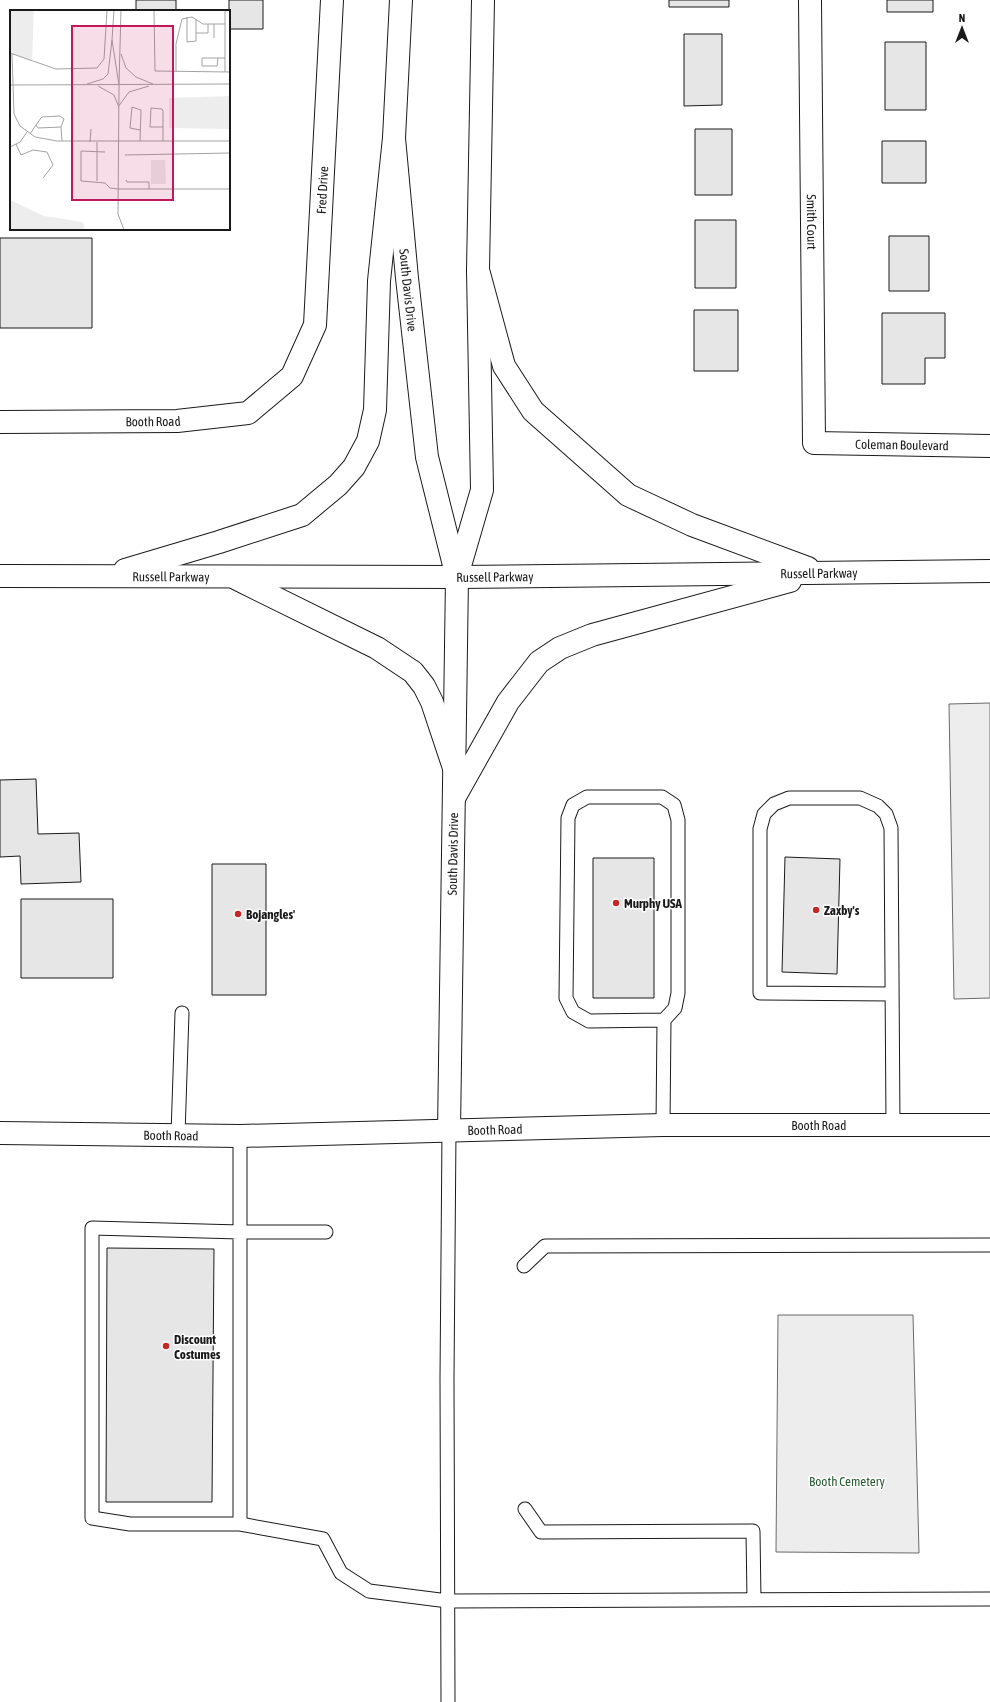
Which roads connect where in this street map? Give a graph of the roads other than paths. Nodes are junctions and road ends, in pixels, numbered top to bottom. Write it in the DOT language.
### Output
graph roads {
  1 [pos="332,0"];
  2 [pos="401,0"];
  3 [pos="483,0"];
  4 [pos="810,0"];
  5 [pos="394,138"];
  6 [pos="478,270"];
  7 [pos="292,376"];
  8 [pos="0,422"];
  9 [pos="814,444"];
  10 [pos="990,446"];
  11 [pos="990,571"];
  12 [pos="820,572"];
  13 [pos="0,576"];
  14 [pos="232,576"];
  15 [pos="101,577"];
  16 [pos="457,577"];
  17 [pos="455,771"];
  18 [pos="454,798"];
  19 [pos="891,994"];
  20 [pos="182,1013"];
  21 [pos="664,1020"];
  22 [pos="663,1125"];
  23 [pos="893,1125"];
  24 [pos="990,1125"];
  25 [pos="449,1131"];
  26 [pos="0,1133"];
  27 [pos="178,1135"];
  28 [pos="240,1136"];
  29 [pos="240,1232"];
  30 [pos="326,1232"];
  31 [pos="990,1245"];
  32 [pos="524,1266"];
  33 [pos="525,1508"];
  34 [pos="240,1524"];
  35 [pos="990,1599"];
  36 [pos="754,1600"];
  37 [pos="448,1602"];
  38 [pos="448,1702"];
  1 -- 7 [label="street, Fred Drive"];
  2 -- 5 [label="street, South Davis Drive"];
  3 -- 6 [label="street, South Davis Drive"];
  4 -- 9 [label="street, Smith Court"];
  5 -- 15 [label="street"];
  5 -- 16 [label="street, South Davis Drive"];
  6 -- 12 [label="street"];
  6 -- 16 [label="street, South Davis Drive"];
  7 -- 8 [label="street, Booth Road"];
  9 -- 10 [label="street, Coleman Boulevard"];
  11 -- 12 [label="street, Russell Parkway"];
  12 -- 16 [label="street, Russell Parkway"];
  12 -- 18 [label="street"];
  13 -- 15 [label="street, Russell Parkway"];
  14 -- 15 [label="street, Russell Parkway"];
  14 -- 16 [label="street, Russell Parkway"];
  14 -- 17 [label="street"];
  16 -- 17 [label="street, South Davis Drive"];
  17 -- 18 [label="street, South Davis Drive"];
  18 -- 25 [label="street, South Davis Drive"];
  19 -- 19 [label="lane"];
  19 -- 23 [label="lane"];
  20 -- 27 [label="lane"];
  21 -- 21 [label="lane"];
  21 -- 22 [label="lane"];
  22 -- 23 [label="street, Booth Road"];
  22 -- 25 [label="street, Booth Road"];
  23 -- 24 [label="street, Booth Road"];
  25 -- 28 [label="street, Booth Road"];
  25 -- 37 [label="lane"];
  26 -- 27 [label="street, Booth Road"];
  27 -- 28 [label="street, Booth Road"];
  28 -- 29 [label="lane"];
  29 -- 30 [label="lane"];
  29 -- 34 [label="lane"];
  29 -- 34 [label="lane"];
  31 -- 32 [label="lane"];
  33 -- 36 [label="lane"];
  34 -- 37 [label="lane"];
  35 -- 36 [label="lane"];
  36 -- 37 [label="lane"];
  37 -- 38 [label="lane"];
}
